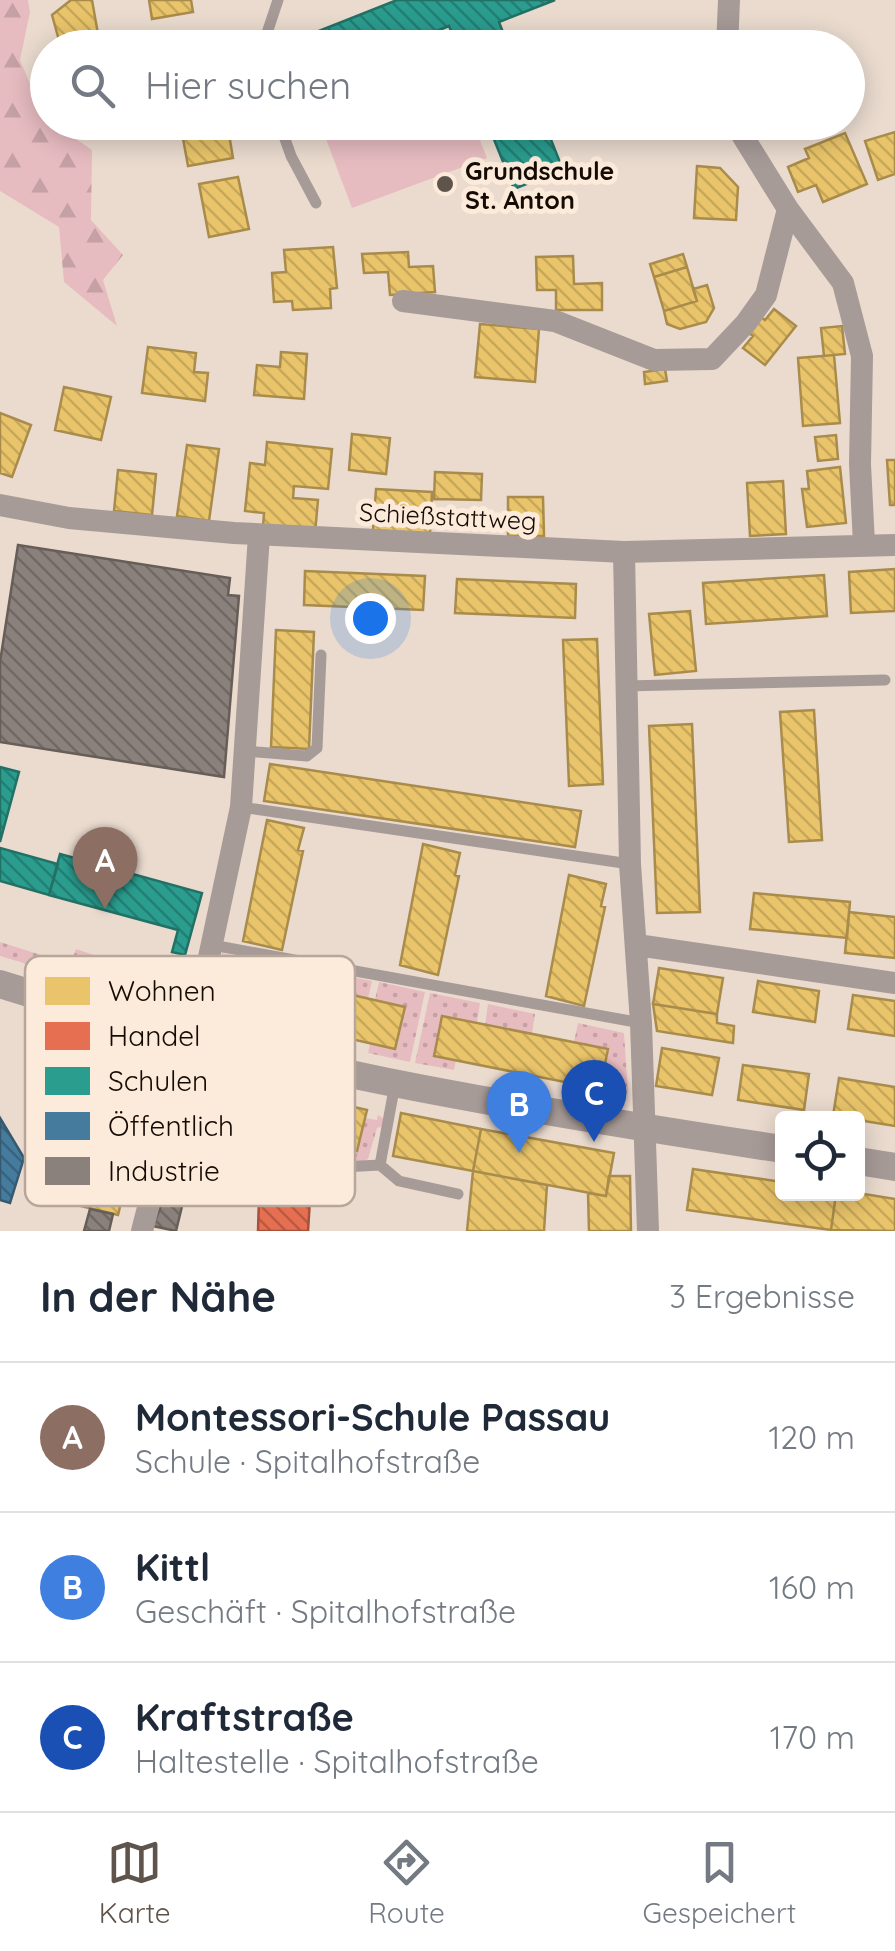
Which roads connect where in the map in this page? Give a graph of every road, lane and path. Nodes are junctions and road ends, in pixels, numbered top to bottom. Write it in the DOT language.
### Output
graph roads {
  1 [pos="278,0"];
  2 [pos="728,0"];
  3 [pos="268,30"];
  4 [pos="728,30"];
  5 [pos="286,140"];
  6 [pos="745,140"];
  7 [pos="316,203"];
  8 [pos="788,209"];
  9 [pos="403,301"];
  10 [pos="712,359"];
  11 [pos="666,376"];
  12 [pos="0,505"];
  13 [pos="260,535"];
  14 [pos="864,544"];
  15 [pos="895,545"];
  16 [pos="624,552"];
  17 [pos="322,654"];
  18 [pos="886,680"];
  19 [pos="625,686"];
  20 [pos="245,751"];
  21 [pos="241,807"];
  22 [pos="630,864"];
  23 [pos="212,945"];
  24 [pos="637,945"];
  25 [pos="210,956"];
  26 [pos="272,956"];
  27 [pos="355,971"];
  28 [pos="895,983"];
  29 [pos="0,984"];
  30 [pos="25,991"];
  31 [pos="641,1023"];
  32 [pos="355,1075"];
  33 [pos="395,1084"];
  34 [pos="646,1128"];
  35 [pos="775,1149"];
  36 [pos="865,1162"];
  37 [pos="380,1165"];
  38 [pos="355,1166"];
  39 [pos="895,1166"];
  40 [pos="458,1194"];
  41 [pos="148,1206"];
  42 [pos="142,1231"];
  43 [pos="648,1231"];
  1 -- 3 [label="lane"];
  2 -- 4 [label="street"];
  5 -- 7 [label="lane"];
  6 -- 8 [label="street"];
  8 -- 10 [label="street"];
  8 -- 14 [label="street"];
  9 -- 10 [label="street"];
  10 -- 11 [label="street"];
  12 -- 13 [label="street, Schießstattweg"];
  13 -- 16 [label="street, Schießstattweg"];
  13 -- 20 [label="street"];
  14 -- 15 [label="street, Schießstattweg"];
  14 -- 16 [label="street, Schießstattweg"];
  16 -- 19 [label="street"];
  17 -- 20 [label="lane"];
  18 -- 19 [label="lane"];
  19 -- 22 [label="street"];
  20 -- 21 [label="street"];
  21 -- 22 [label="lane"];
  21 -- 23 [label="street"];
  22 -- 24 [label="street"];
  23 -- 25 [label="street"];
  23 -- 26 [label="lane"];
  24 -- 28 [label="street"];
  24 -- 31 [label="street"];
  27 -- 31 [label="lane"];
  29 -- 30 [label="street"];
  31 -- 34 [label="street"];
  32 -- 33 [label="street"];
  33 -- 34 [label="street"];
  33 -- 37 [label="lane"];
  34 -- 35 [label="street"];
  34 -- 43 [label="street"];
  36 -- 39 [label="street"];
  37 -- 38 [label="lane"];
  37 -- 40 [label="lane"];
  41 -- 42 [label="street"];
}
